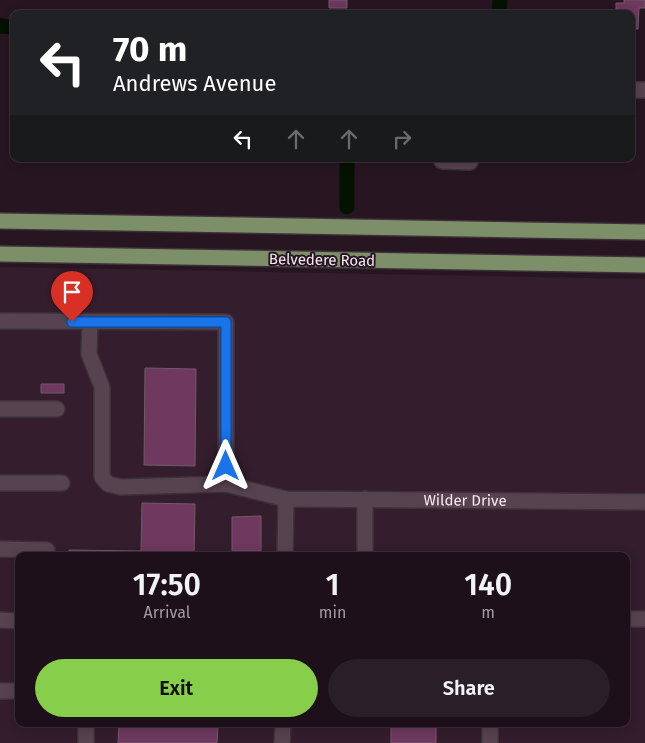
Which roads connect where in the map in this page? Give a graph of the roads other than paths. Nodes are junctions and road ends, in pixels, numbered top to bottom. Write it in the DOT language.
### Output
graph roads {
  1 [pos="0,221"];
  2 [pos="645,232"];
  3 [pos="0,254"];
  4 [pos="645,266"];
  5 [pos="0,322"];
  6 [pos="90,322"];
  7 [pos="0,408"];
  8 [pos="57,409"];
  9 [pos="0,483"];
  10 [pos="62,483"];
  11 [pos="226,484"];
  12 [pos="286,499"];
  13 [pos="365,500"];
  14 [pos="645,502"];
  15 [pos="0,550"];
  16 [pos="48,550"];
  17 [pos="285,552"];
  18 [pos="365,552"];
  19 [pos="630,619"];
  20 [pos="645,619"];
  21 [pos="0,620"];
  22 [pos="15,621"];
  23 [pos="0,691"];
  24 [pos="15,691"];
  25 [pos="86,727"];
  26 [pos="283,727"];
  27 [pos="490,727"];
  28 [pos="86,743"];
  29 [pos="282,743"];
  30 [pos="490,743"];
  1 -- 2 [label="main road"];
  3 -- 4 [label="main road, Belvedere Road"];
  5 -- 6 [label="street"];
  6 -- 11 [label="street, Wilder Drive"];
  6 -- 11 [label="street"];
  7 -- 8 [label="street"];
  9 -- 10 [label="street"];
  11 -- 12 [label="street, Wilder Drive"];
  12 -- 13 [label="street, Wilder Drive"];
  12 -- 17 [label="street"];
  13 -- 14 [label="street, Wilder Drive"];
  13 -- 18 [label="street"];
  15 -- 16 [label="street"];
  19 -- 20 [label="street"];
  21 -- 22 [label="street"];
  23 -- 24 [label="street"];
  25 -- 28 [label="street"];
  26 -- 29 [label="street"];
  27 -- 30 [label="street"];
}
